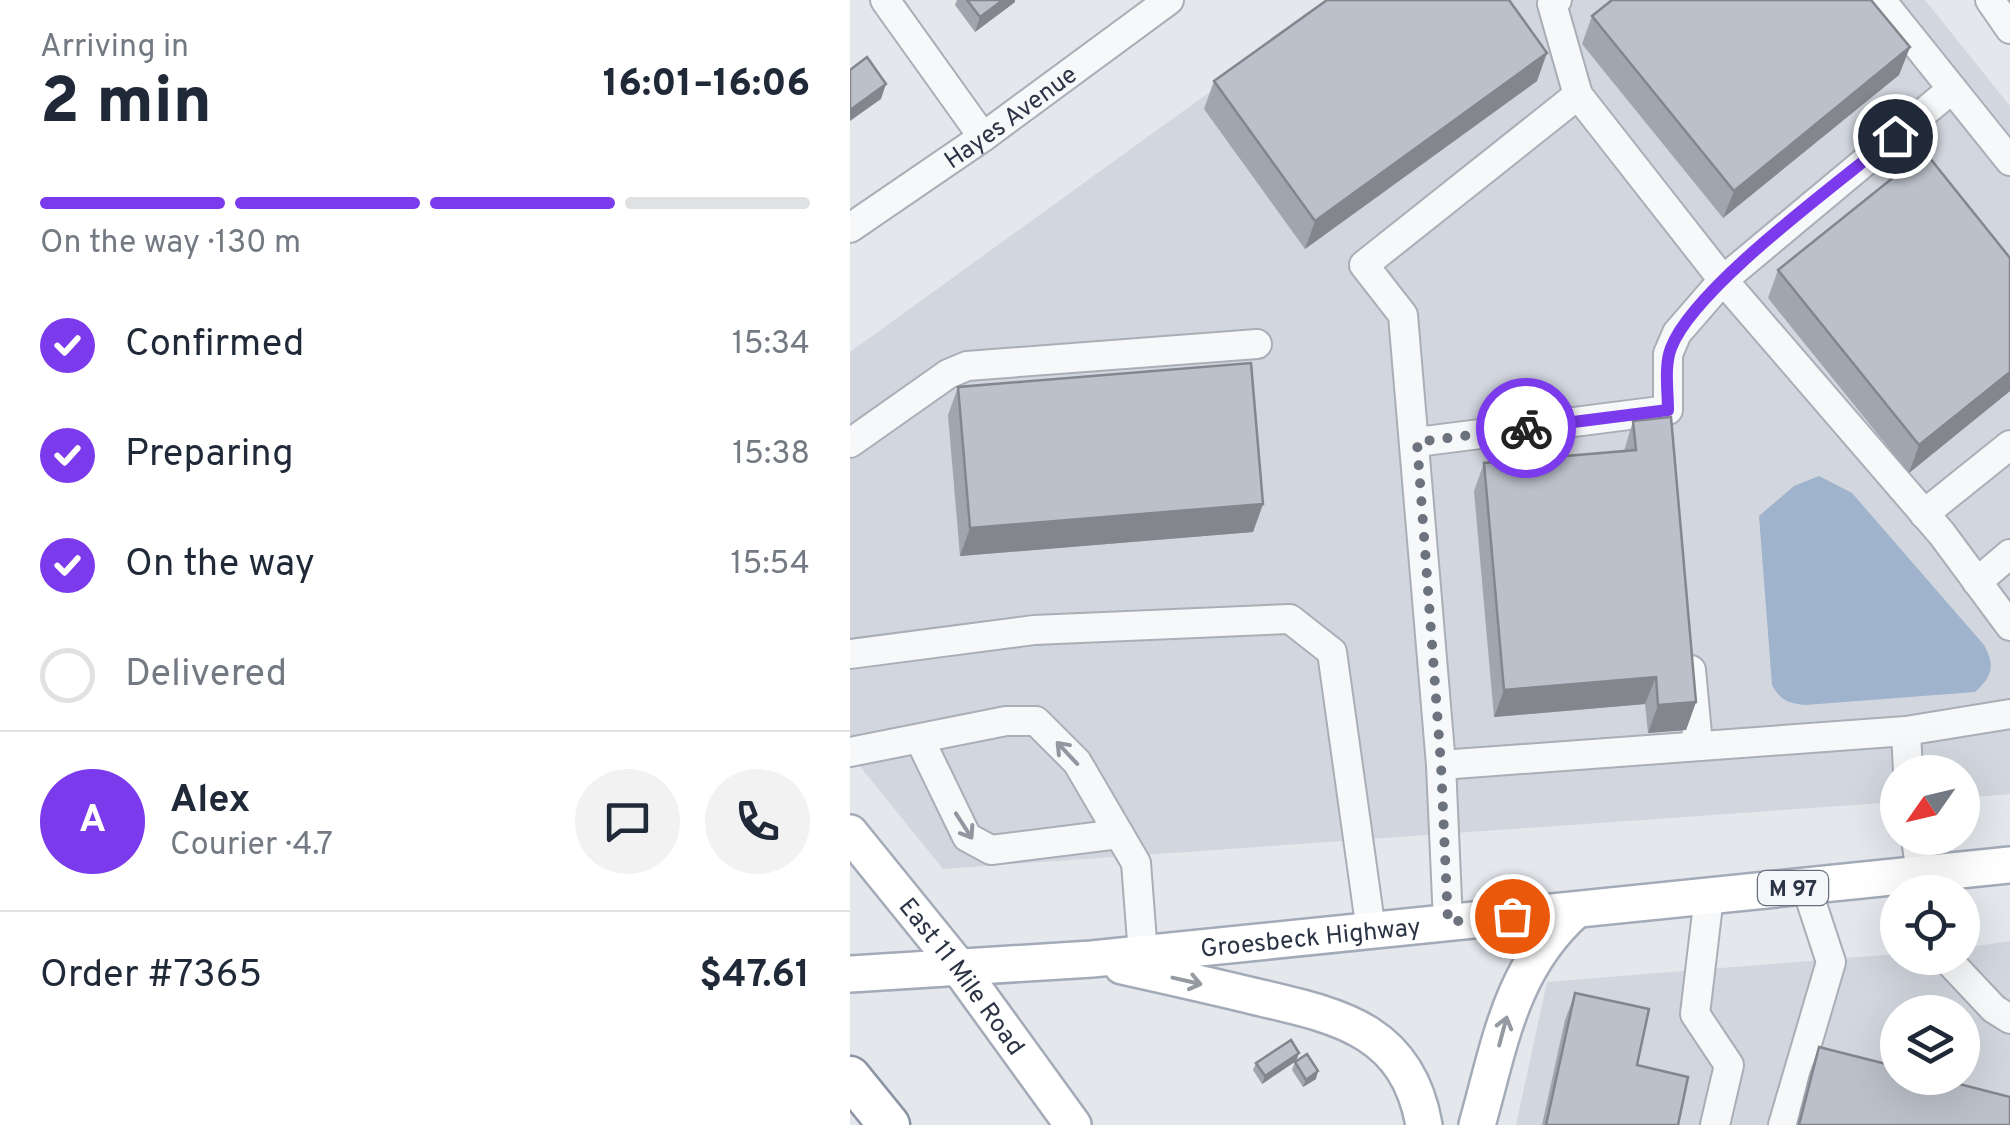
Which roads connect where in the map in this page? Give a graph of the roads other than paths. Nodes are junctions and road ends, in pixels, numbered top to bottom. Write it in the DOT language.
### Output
graph roads {
  1 [pos="885,0"];
  2 [pos="1168,0"];
  3 [pos="1557,0"];
  4 [pos="1881,0"];
  5 [pos="1990,0"];
  6 [pos="2010,28"];
  7 [pos="1952,89"];
  8 [pos="1578,95"];
  9 [pos="983,137"];
  10 [pos="2010,161"];
  11 [pos="850,228"];
  12 [pos="1724,280"];
  13 [pos="1258,344"];
  14 [pos="1417,442"];
  15 [pos="850,443"];
  16 [pos="2010,444"];
  17 [pos="1924,514"];
  18 [pos="2010,554"];
  19 [pos="1977,582"];
  20 [pos="2010,626"];
  21 [pos="1689,646"];
  22 [pos="850,654"];
  23 [pos="2010,714"];
  24 [pos="1906,731"];
  25 [pos="920,740"];
  26 [pos="1698,744"];
  27 [pos="850,752"];
  28 [pos="1907,755"];
  29 [pos="1441,765"];
  30 [pos="850,833"];
  31 [pos="1119,834"];
  32 [pos="2010,865"];
  33 [pos="1960,875"];
  34 [pos="1880,883"];
  35 [pos="1806,886"];
  36 [pos="1709,896"];
  37 [pos="1576,910"];
  38 [pos="1448,922"];
  39 [pos="1371,930"];
  40 [pos="1143,954"];
  41 [pos="1092,958"];
  42 [pos="958,965"];
  43 [pos="860,973"];
  44 [pos="1962,975"];
  45 [pos="2010,1019"];
  46 [pos="850,1076"];
  47 [pos="888,1125"];
  48 [pos="1073,1125"];
  49 [pos="1424,1125"];
  50 [pos="1477,1125"];
  51 [pos="1715,1125"];
  52 [pos="1783,1125"];
  1 -- 9 [label="street"];
  2 -- 9 [label="street, Hayes Avenue"];
  3 -- 8 [label="street"];
  4 -- 7 [label="street"];
  5 -- 6 [label="street"];
  7 -- 10 [label="street"];
  7 -- 12 [label="street"];
  8 -- 12 [label="street"];
  8 -- 14 [label="street"];
  9 -- 11 [label="street, Hayes Avenue"];
  12 -- 14 [label="street"];
  12 -- 17 [label="street"];
  13 -- 15 [label="street"];
  14 -- 29 [label="street"];
  16 -- 17 [label="street"];
  17 -- 19 [label="street"];
  18 -- 19 [label="street"];
  19 -- 20 [label="street"];
  21 -- 26 [label="street"];
  22 -- 39 [label="street"];
  23 -- 24 [label="street"];
  24 -- 26 [label="street"];
  24 -- 28 [label="street"];
  25 -- 27 [label="street"];
  31 -- 25 [label="street, one-way"];
  25 -- 31 [label="street, one-way"];
  26 -- 29 [label="street"];
  29 -- 38 [label="street"];
  30 -- 42 [label="main road, East 11 Mile Road"];
  31 -- 40 [label="street"];
  32 -- 33 [label="main road, Groesbeck Highway / M 97"];
  34 -- 35 [label="main road, Groesbeck Highway / M 97"];
  35 -- 36 [label="main road, Groesbeck Highway / M 97"];
  35 -- 52 [label="street"];
  36 -- 37 [label="main road, Groesbeck Highway / M 97"];
  36 -- 51 [label="street"];
  37 -- 38 [label="main road, Groesbeck Highway / M 97"];
  50 -- 37 [label="main road, one-way"];
  38 -- 39 [label="main road, Groesbeck Highway / M 97"];
  39 -- 40 [label="main road, Groesbeck Highway / M 97"];
  40 -- 41 [label="main road, Groesbeck Highway / M 97"];
  41 -- 42 [label="main road, Groesbeck Highway / M 97"];
  41 -- 49 [label="main road, one-way"];
  42 -- 43 [label="main road, Groesbeck Highway / M 97"];
  42 -- 48 [label="main road, East 11 Mile Road"];
  44 -- 45 [label="street"];
  46 -- 47 [label="highway"];
}
